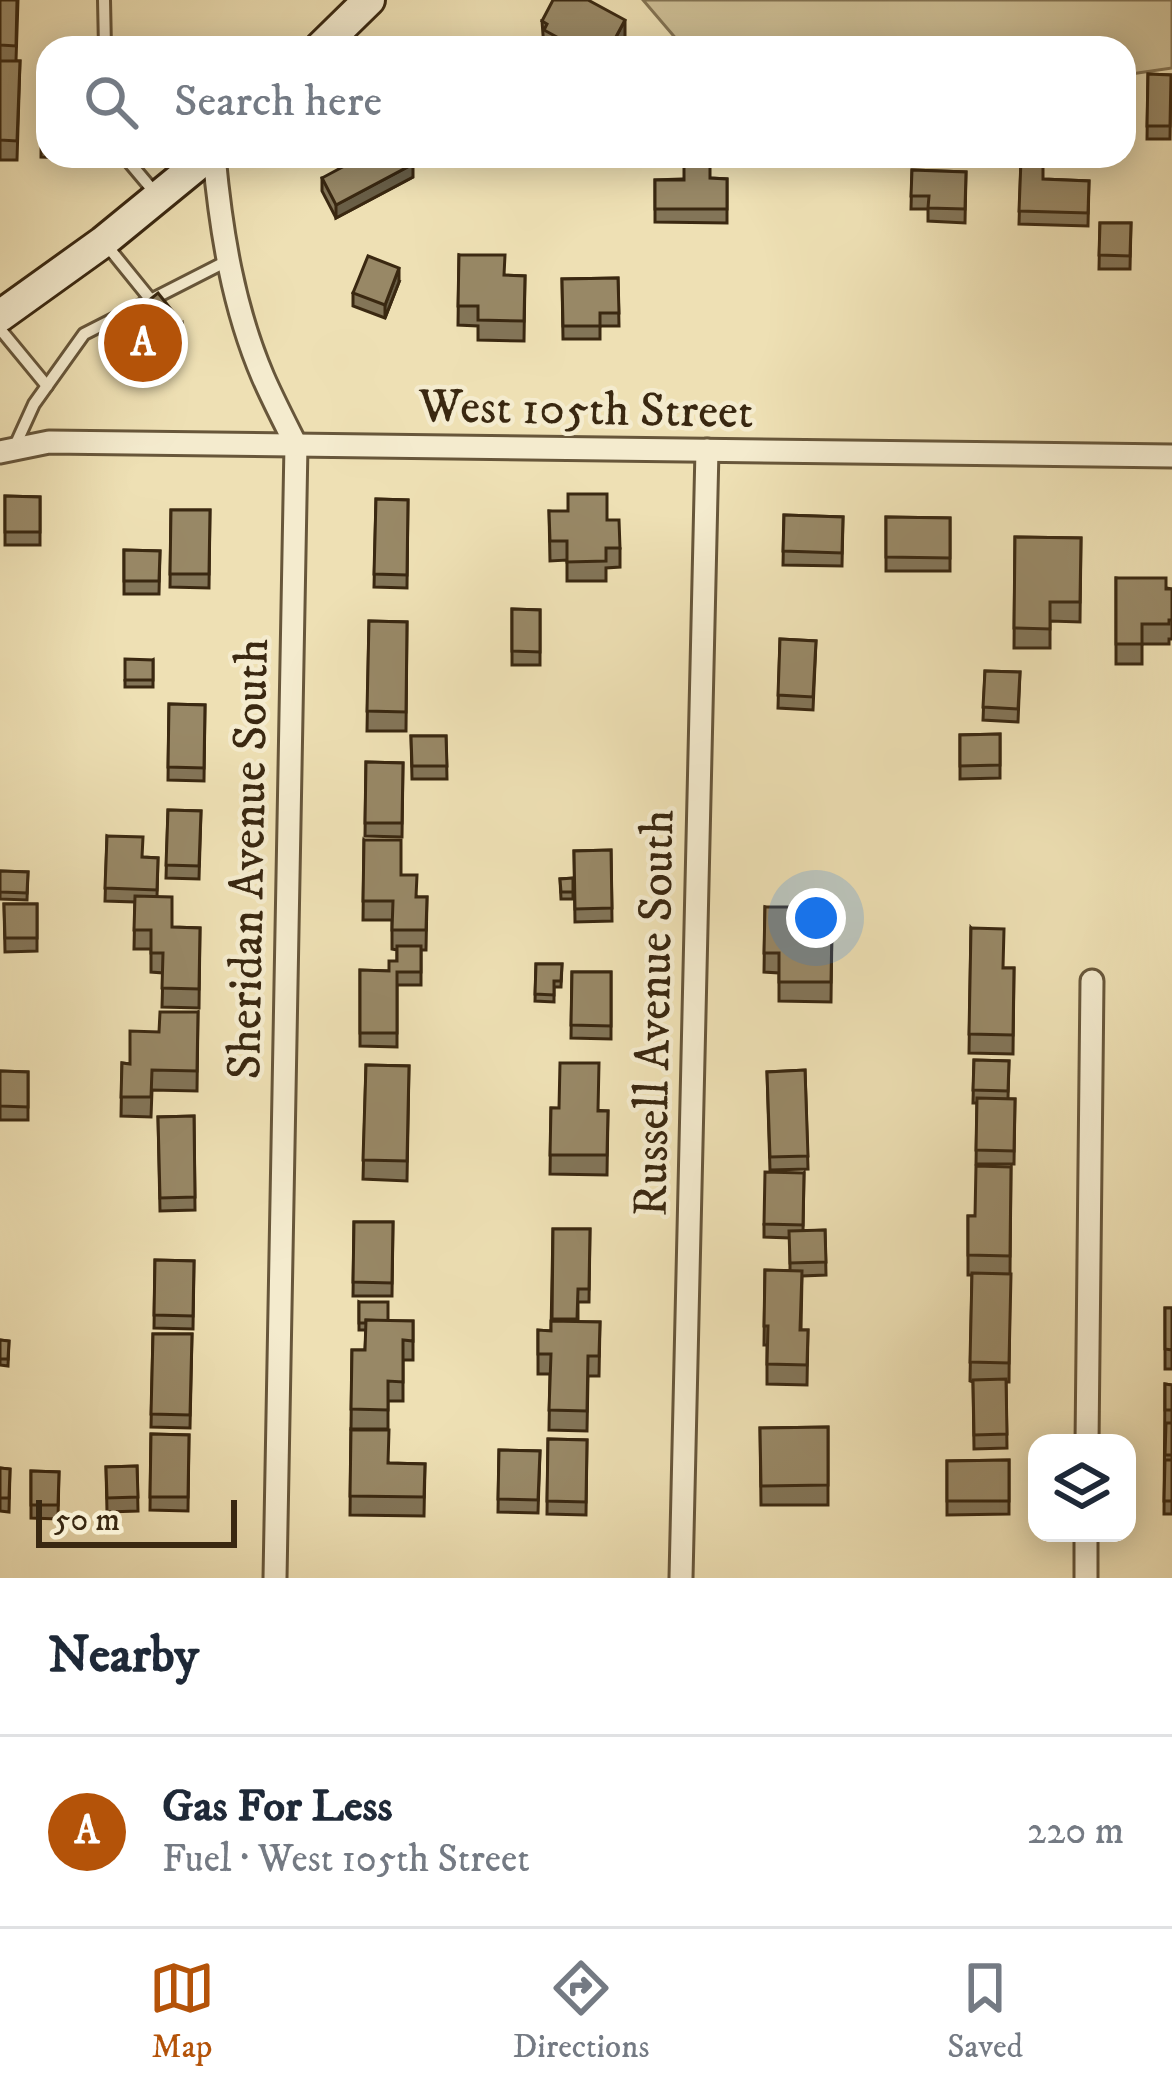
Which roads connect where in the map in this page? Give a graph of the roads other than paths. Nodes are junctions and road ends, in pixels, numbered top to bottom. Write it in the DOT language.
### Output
graph roads {
  1 [pos="104,0"];
  2 [pos="369,0"];
  3 [pos="105,36"];
  4 [pos="332,36"];
  5 [pos="134,168"];
  6 [pos="195,168"];
  7 [pos="213,168"];
  8 [pos="158,196"];
  9 [pos="103,242"];
  10 [pos="229,260"];
  11 [pos="151,300"];
  12 [pos="0,316"];
  13 [pos="0,329"];
  14 [pos="46,386"];
  15 [pos="296,446"];
  16 [pos="7,450"];
  17 [pos="707,450"];
  18 [pos="1172,456"];
  19 [pos="1092,981"];
  20 [pos="1087,1434"];
  21 [pos="1086,1542"];
  22 [pos="274,1578"];
  23 [pos="681,1578"];
  24 [pos="1086,1578"];
  1 -- 3 [label="lane"];
  2 -- 4 [label="main road"];
  5 -- 8 [label="lane"];
  6 -- 8 [label="main road"];
  7 -- 10 [label="street, Sheridan Avenue South"];
  8 -- 9 [label="main road"];
  9 -- 11 [label="lane"];
  9 -- 12 [label="main road"];
  10 -- 11 [label="lane"];
  10 -- 15 [label="street, Sheridan Avenue South"];
  11 -- 14 [label="lane"];
  13 -- 14 [label="lane"];
  14 -- 16 [label="lane"];
  15 -- 16 [label="street, West 105th Street"];
  15 -- 17 [label="street, West 105th Street"];
  15 -- 22 [label="street, Sheridan Avenue South"];
  17 -- 18 [label="street, West 105th Street"];
  17 -- 23 [label="street, Russell Avenue South"];
  19 -- 20 [label="street"];
  21 -- 24 [label="street"];
}
